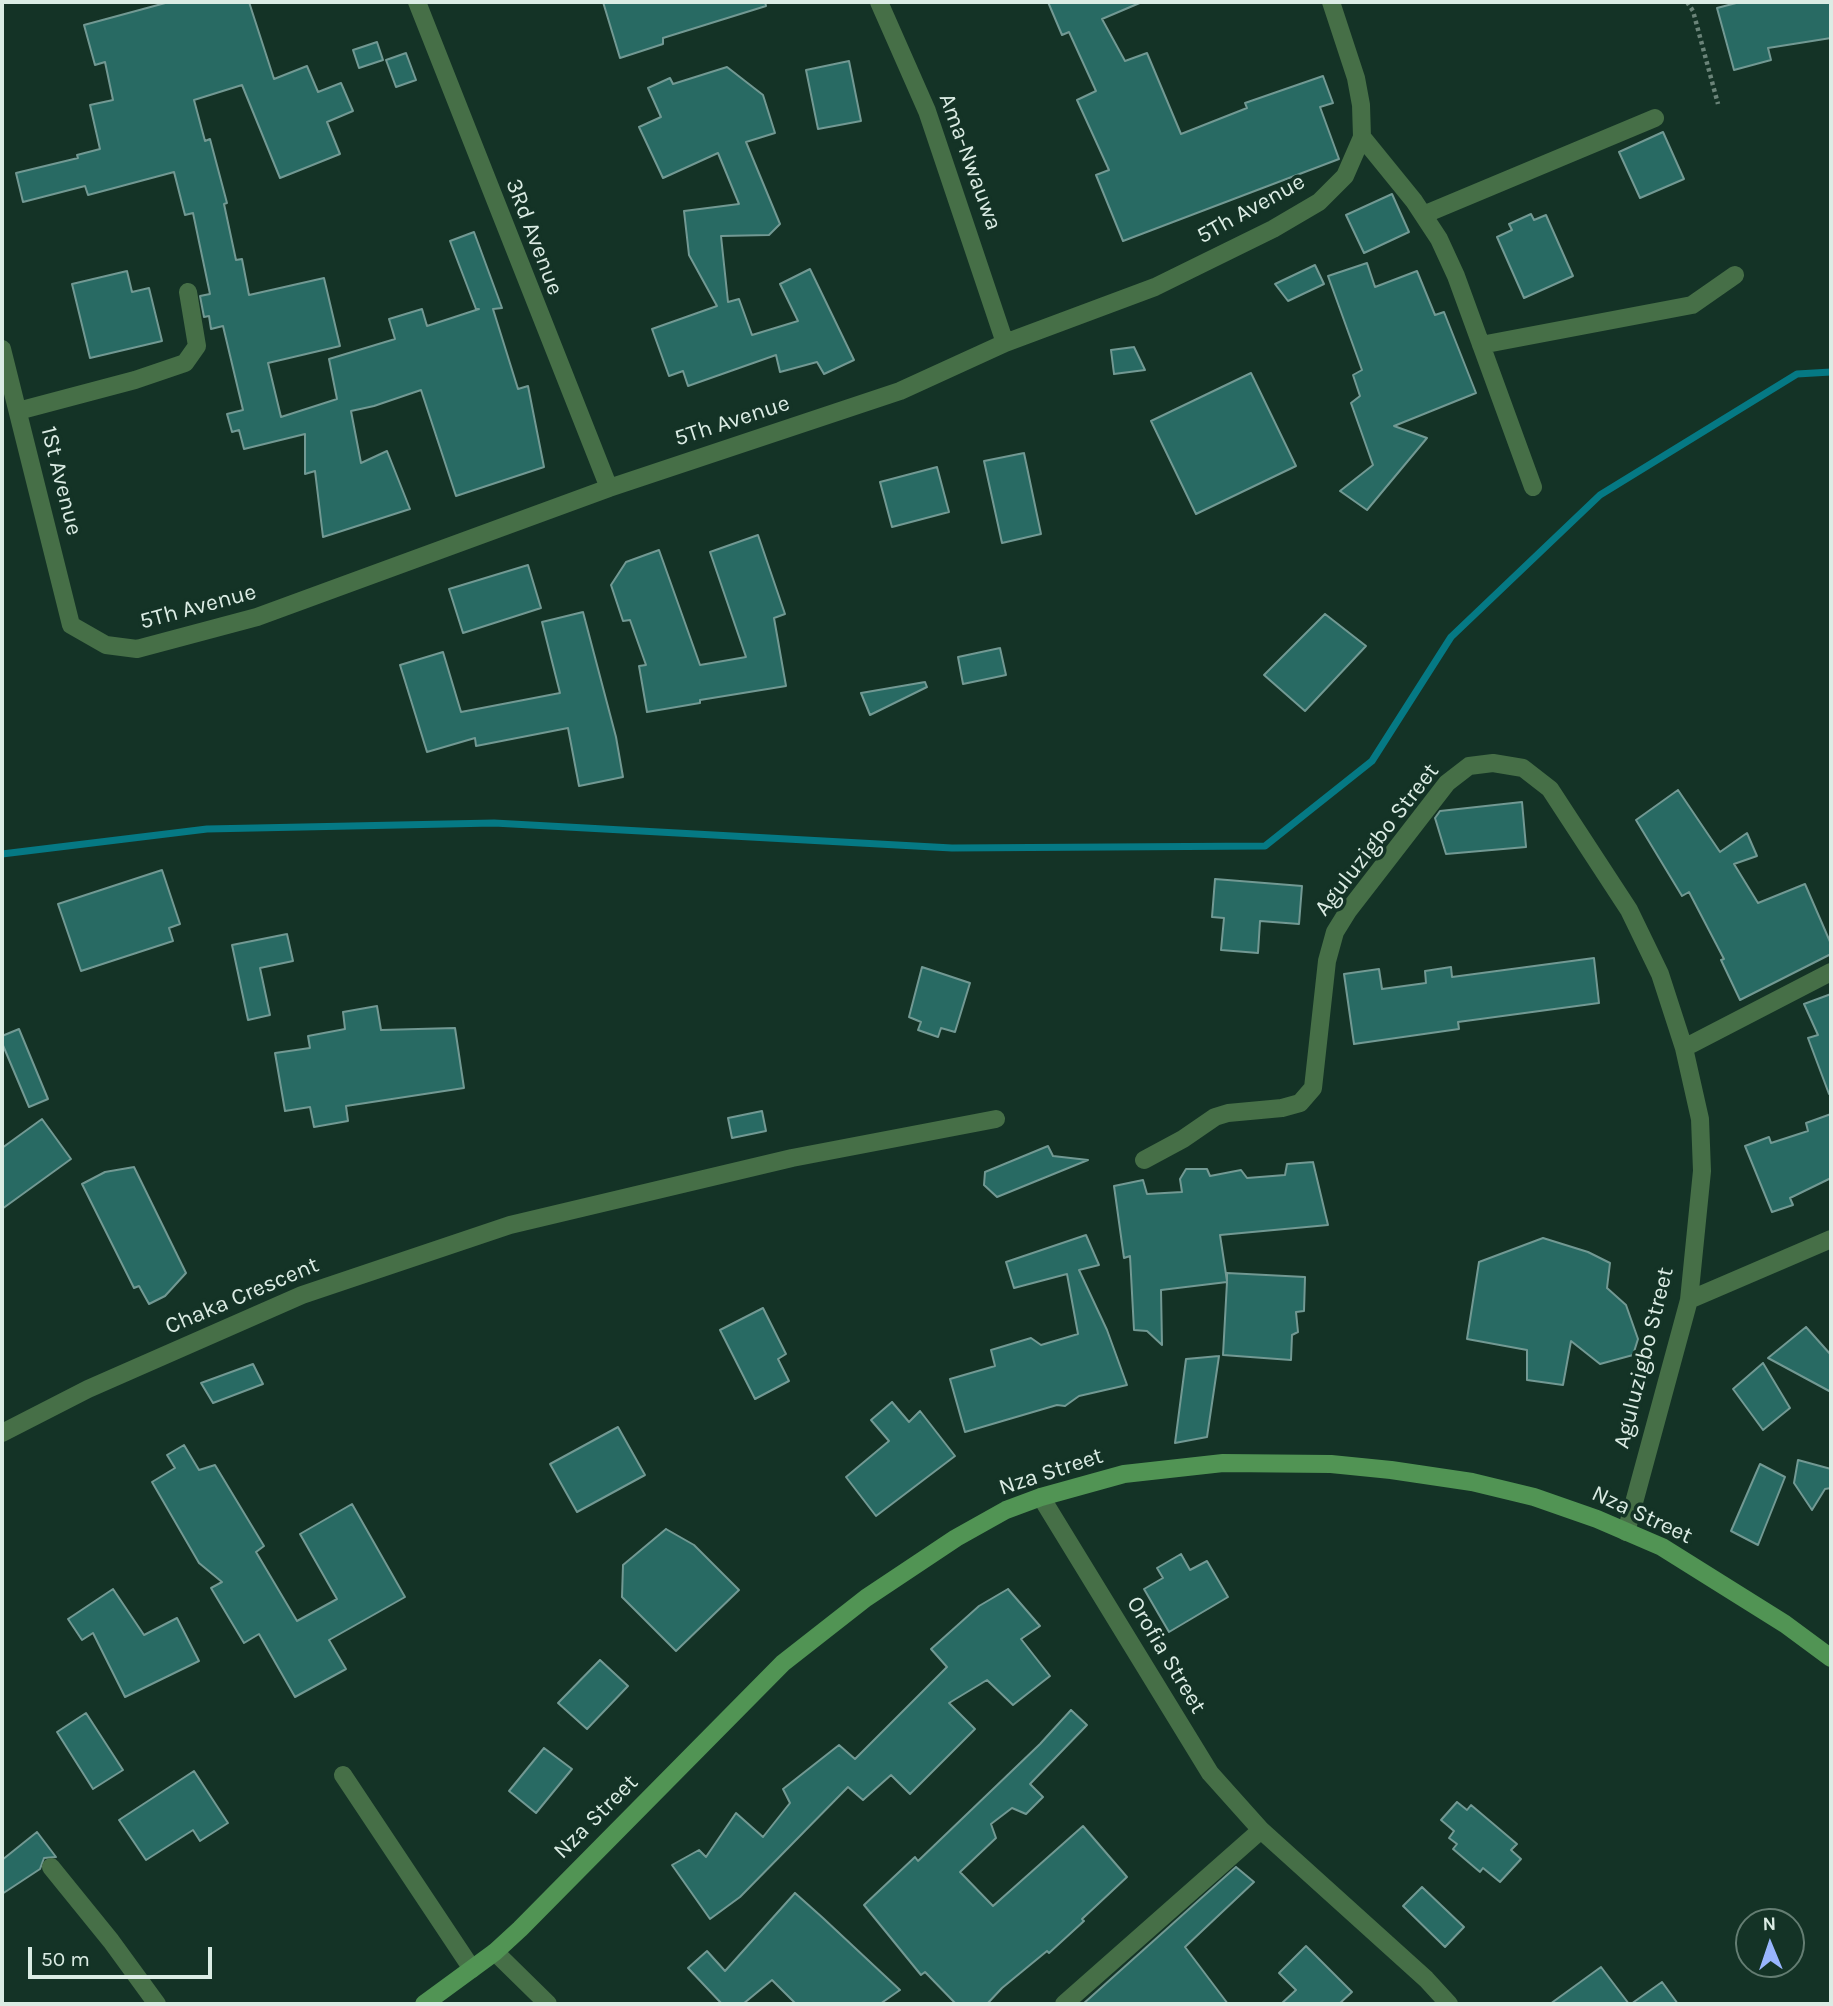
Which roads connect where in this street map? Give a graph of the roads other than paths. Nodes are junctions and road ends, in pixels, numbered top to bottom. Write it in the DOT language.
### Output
graph roads {
  1 [pos="417,2"];
  2 [pos="879,2"];
  3 [pos="1331,2"];
  4 [pos="1656,117"];
  5 [pos="1362,137"];
  6 [pos="1423,215"];
  7 [pos="1735,275"];
  8 [pos="188,292"];
  9 [pos="1005,343"];
  10 [pos="1481,345"];
  11 [pos="2,349"];
  12 [pos="18,411"];
  13 [pos="1533,487"];
  14 [pos="609,488"];
  15 [pos="71,625"];
  16 [pos="1831,972"];
  17 [pos="1684,1048"];
  18 [pos="996,1119"];
  19 [pos="1144,1160"];
  20 [pos="1831,1239"];
  21 [pos="1689,1300"];
  22 [pos="2,1433"];
  23 [pos="1041,1497"];
  24 [pos="1626,1532"];
  25 [pos="1831,1658"];
  26 [pos="343,1775"];
  27 [pos="1261,1830"];
  28 [pos="51,1867"];
  29 [pos="495,1952"];
  30 [pos="472,1969"];
  31 [pos="156,2004"];
  32 [pos="424,2004"];
  33 [pos="548,2004"];
  34 [pos="1064,2004"];
  35 [pos="1449,2004"];
  1 -- 14 [label="street, 3Rd Avenue"];
  2 -- 9 [label="street, Ama-Nwauwa"];
  3 -- 5 [label="street"];
  4 -- 6 [label="street"];
  5 -- 6 [label="street"];
  5 -- 9 [label="street, 5Th Avenue"];
  6 -- 10 [label="street"];
  7 -- 10 [label="street"];
  8 -- 12 [label="street"];
  9 -- 14 [label="street, 5Th Avenue"];
  10 -- 13 [label="street"];
  11 -- 12 [label="street, 1St Avenue"];
  12 -- 15 [label="street, 1St Avenue"];
  14 -- 15 [label="street, 5Th Avenue"];
  16 -- 17 [label="street"];
  17 -- 19 [label="street, Aguluzigbo Street"];
  17 -- 21 [label="street, Aguluzigbo Street"];
  18 -- 22 [label="street, Chaka Crescent"];
  20 -- 21 [label="street"];
  21 -- 24 [label="street, Aguluzigbo Street"];
  23 -- 24 [label="street, Nza Street"];
  23 -- 27 [label="street, Orofia Street"];
  23 -- 29 [label="street, Nza Street"];
  24 -- 25 [label="street, Nza Street"];
  26 -- 30 [label="street"];
  27 -- 34 [label="street"];
  27 -- 35 [label="street, Orofia Street"];
  28 -- 31 [label="street"];
  29 -- 30 [label="street, Nza Street"];
  29 -- 33 [label="street"];
  30 -- 32 [label="street, Nza Street"];
}
